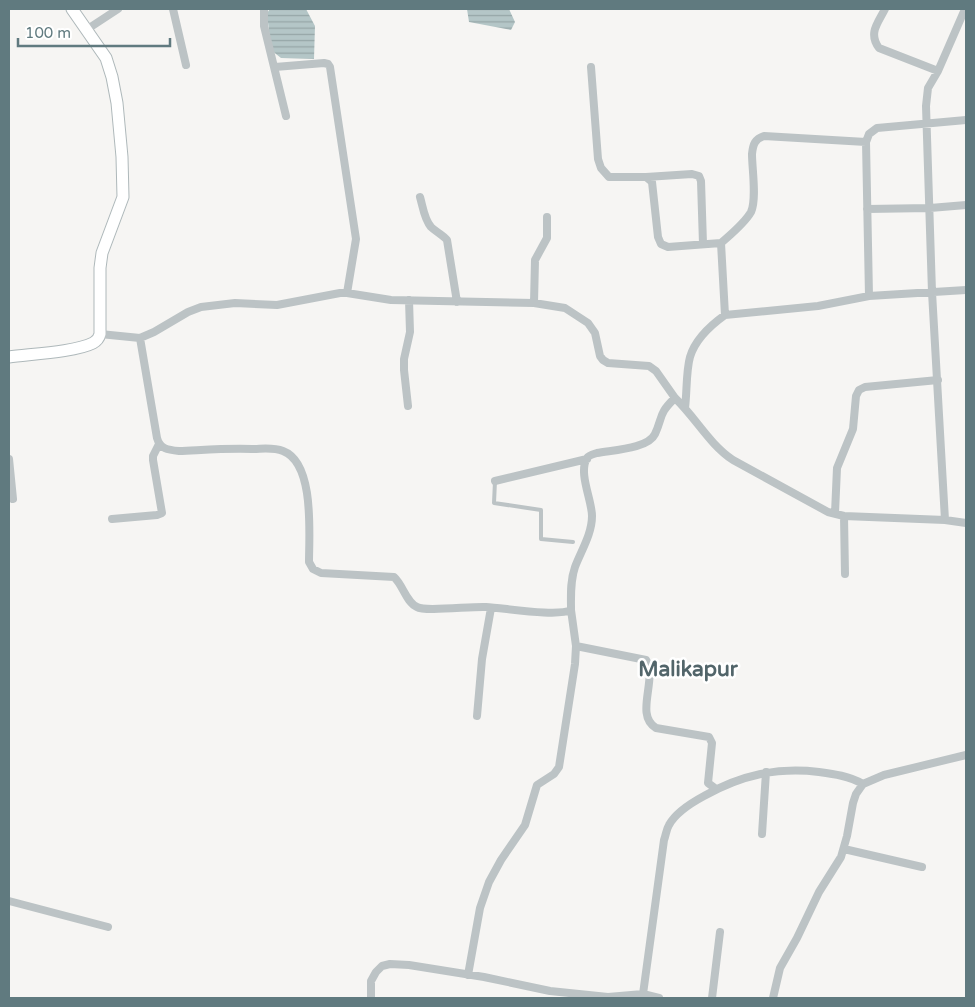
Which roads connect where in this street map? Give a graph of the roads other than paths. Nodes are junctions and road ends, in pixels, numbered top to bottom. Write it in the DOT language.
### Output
graph roads {
  1 [pos="72,9"];
  2 [pos="118,9"];
  3 [pos="173,9"];
  4 [pos="264,9"];
  5 [pos="885,9"];
  6 [pos="965,9"];
  7 [pos="86,30"];
  8 [pos="186,65"];
  9 [pos="275,67"];
  10 [pos="590,67"];
  11 [pos="938,71"];
  12 [pos="286,116"];
  13 [pos="966,120"];
  14 [pos="928,123"];
  15 [pos="866,142"];
  16 [pos="646,177"];
  17 [pos="420,197"];
  18 [pos="966,205"];
  19 [pos="930,208"];
  20 [pos="867,209"];
  21 [pos="548,217"];
  22 [pos="721,243"];
  23 [pos="703,244"];
  24 [pos="966,290"];
  25 [pos="932,292"];
  26 [pos="347,293"];
  27 [pos="869,296"];
  28 [pos="410,300"];
  29 [pos="457,302"];
  30 [pos="534,303"];
  31 [pos="725,315"];
  32 [pos="100,334"];
  33 [pos="140,338"];
  34 [pos="9,357"];
  35 [pos="938,380"];
  36 [pos="675,398"];
  37 [pos="408,406"];
  38 [pos="685,408"];
  39 [pos="159,444"];
  40 [pos="9,459"];
  41 [pos="587,459"];
  42 [pos="495,481"];
  43 [pos="13,499"];
  44 [pos="835,513"];
  45 [pos="844,516"];
  46 [pos="112,519"];
  47 [pos="945,520"];
  48 [pos="966,524"];
  49 [pos="573,542"];
  50 [pos="845,574"];
  51 [pos="491,608"];
  52 [pos="571,610"];
  53 [pos="576,646"];
  54 [pos="477,716"];
  55 [pos="966,755"];
  56 [pos="766,772"];
  57 [pos="863,784"];
  58 [pos="716,788"];
  59 [pos="762,834"];
  60 [pos="844,849"];
  61 [pos="922,868"];
  62 [pos="9,900"];
  63 [pos="108,927"];
  64 [pos="720,932"];
  65 [pos="468,975"];
  66 [pos="643,994"];
  67 [pos="371,998"];
  68 [pos="659,998"];
  69 [pos="712,998"];
  70 [pos="773,998"];
  1 -- 7 [label="street"];
  2 -- 7 [label="street"];
  3 -- 8 [label="street"];
  4 -- 9 [label="street"];
  5 -- 11 [label="street"];
  6 -- 11 [label="street"];
  7 -- 32 [label="street"];
  9 -- 12 [label="street"];
  9 -- 26 [label="street"];
  10 -- 16 [label="street"];
  11 -- 14 [label="street"];
  13 -- 14 [label="street"];
  14 -- 15 [label="street"];
  14 -- 19 [label="street"];
  15 -- 20 [label="street"];
  15 -- 22 [label="street"];
  16 -- 23 [label="street"];
  16 -- 23 [label="street"];
  17 -- 29 [label="street"];
  18 -- 19 [label="street"];
  19 -- 20 [label="street"];
  19 -- 25 [label="street"];
  20 -- 27 [label="street"];
  21 -- 30 [label="street"];
  22 -- 23 [label="street"];
  22 -- 31 [label="street"];
  24 -- 25 [label="street"];
  25 -- 27 [label="street"];
  25 -- 35 [label="street"];
  26 -- 28 [label="street"];
  26 -- 33 [label="street"];
  27 -- 31 [label="street"];
  28 -- 29 [label="street"];
  28 -- 37 [label="street"];
  29 -- 30 [label="street"];
  30 -- 36 [label="street"];
  31 -- 38 [label="street"];
  32 -- 33 [label="street"];
  32 -- 34 [label="street"];
  33 -- 39 [label="street"];
  35 -- 44 [label="street"];
  35 -- 47 [label="street"];
  36 -- 38 [label="street"];
  36 -- 41 [label="street"];
  38 -- 44 [label="street"];
  39 -- 46 [label="street"];
  39 -- 51 [label="street"];
  40 -- 43 [label="street"];
  41 -- 42 [label="street"];
  41 -- 52 [label="street"];
  42 -- 49 [label="lane"];
  44 -- 45 [label="street"];
  45 -- 47 [label="street"];
  45 -- 50 [label="street"];
  47 -- 48 [label="street"];
  51 -- 52 [label="street"];
  51 -- 54 [label="street"];
  52 -- 53 [label="street"];
  53 -- 58 [label="street"];
  53 -- 65 [label="street"];
  55 -- 57 [label="street"];
  56 -- 57 [label="street"];
  56 -- 58 [label="street"];
  56 -- 59 [label="street"];
  57 -- 60 [label="street"];
  58 -- 66 [label="street"];
  60 -- 61 [label="street"];
  60 -- 70 [label="street"];
  62 -- 63 [label="street"];
  64 -- 69 [label="street"];
  65 -- 66 [label="street"];
  65 -- 67 [label="street"];
  66 -- 68 [label="street"];
}
